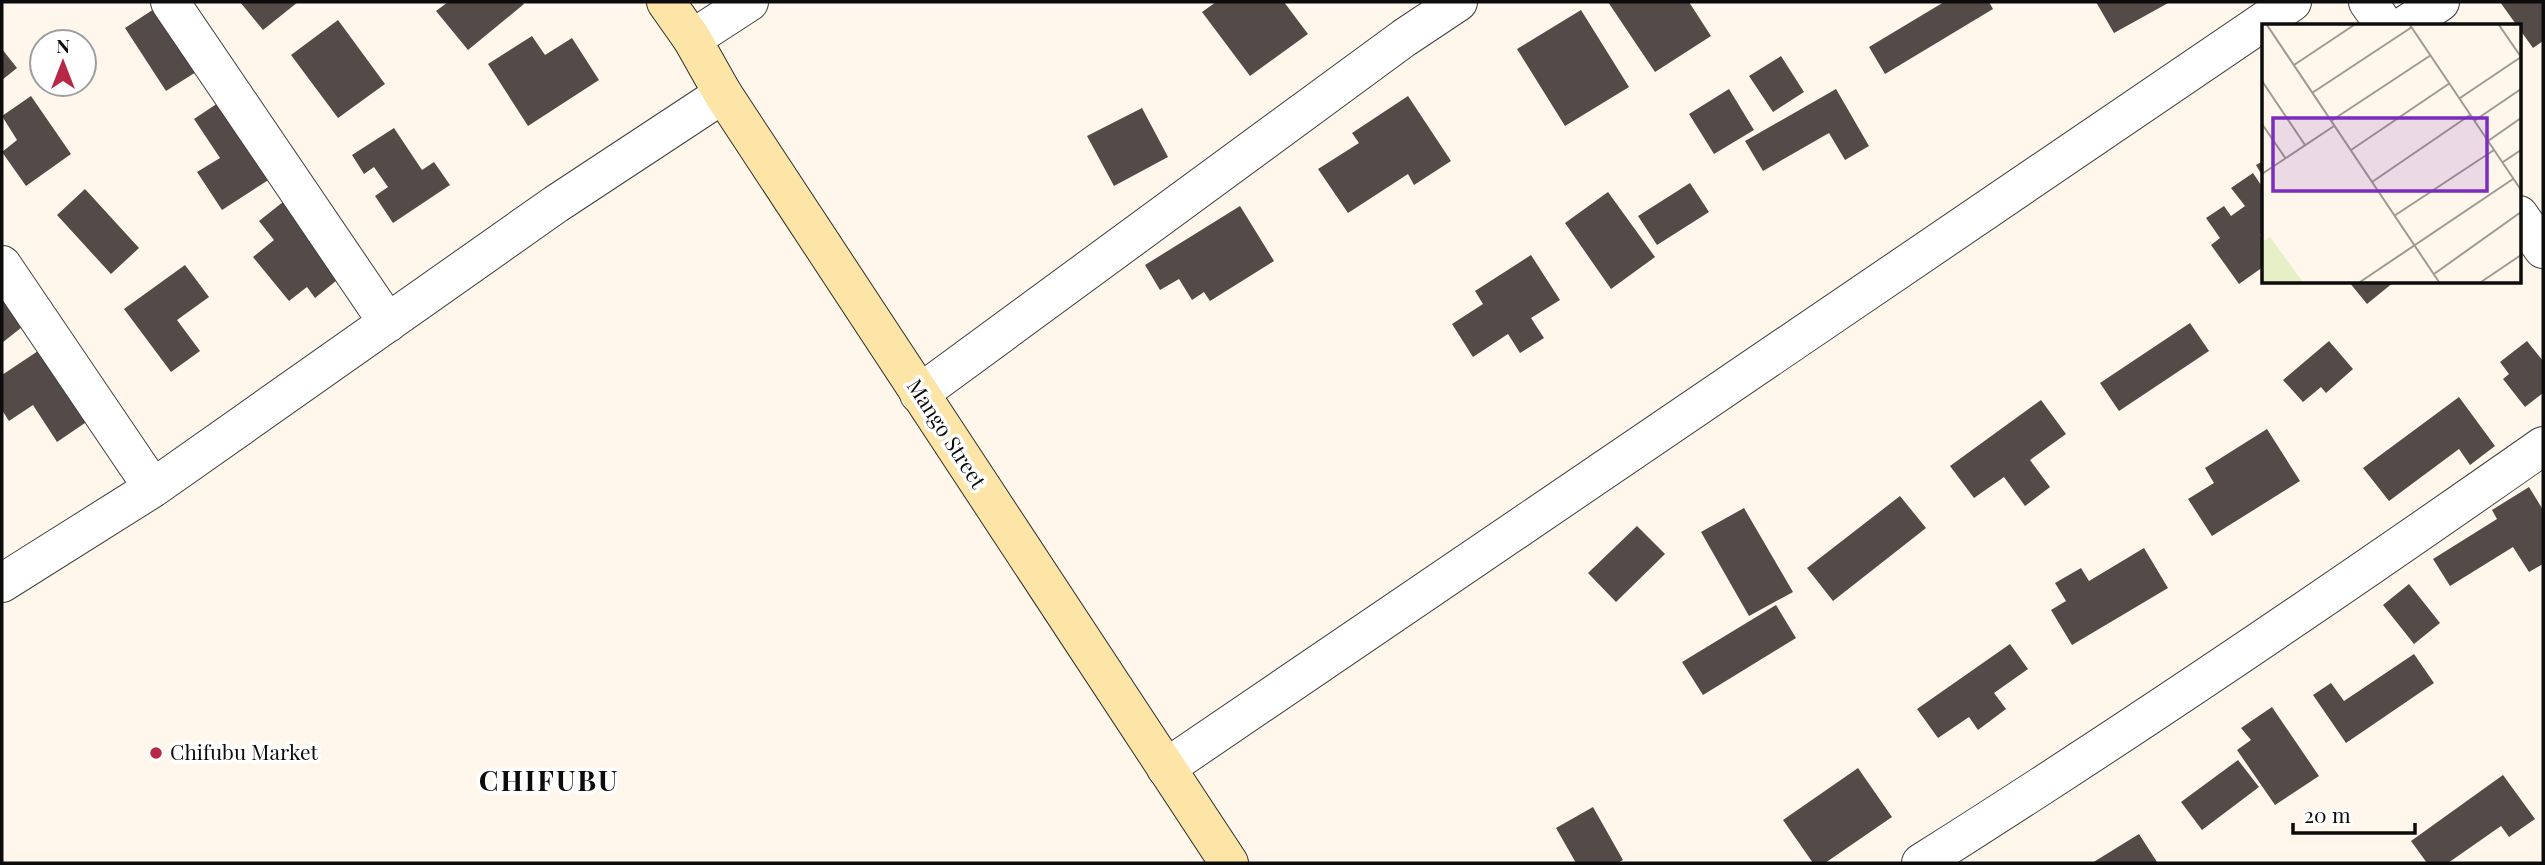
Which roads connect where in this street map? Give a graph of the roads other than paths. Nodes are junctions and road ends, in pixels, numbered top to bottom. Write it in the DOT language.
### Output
graph roads {
  1 [pos="170,2"];
  2 [pos="666,2"];
  3 [pos="749,2"];
  4 [pos="1458,2"];
  5 [pos="2292,2"];
  6 [pos="2368,2"];
  7 [pos="2440,2"];
  8 [pos="2384,24"];
  9 [pos="2407,24"];
  10 [pos="692,39"];
  11 [pos="723,94"];
  12 [pos="2520,216"];
  13 [pos="2543,249"];
  14 [pos="2,265"];
  15 [pos="388,323"];
  16 [pos="919,394"];
  17 [pos="2543,446"];
  18 [pos="153,488"];
  19 [pos="2,583"];
  20 [pos="1166,768"];
  21 [pos="1230,863"];
  22 [pos="1921,863"];
  1 -- 15 [label="street"];
  2 -- 10 [label="main road, Mango Street"];
  3 -- 10 [label="street"];
  4 -- 16 [label="street"];
  5 -- 20 [label="street"];
  6 -- 8 [label="street"];
  7 -- 9 [label="street"];
  10 -- 11 [label="main road, Mango Street"];
  11 -- 15 [label="street"];
  11 -- 16 [label="main road, Mango Street"];
  12 -- 13 [label="street"];
  14 -- 18 [label="street"];
  15 -- 18 [label="street"];
  16 -- 20 [label="main road, Mango Street"];
  17 -- 22 [label="street"];
  18 -- 19 [label="street"];
  20 -- 21 [label="main road, Mango Street"];
}
